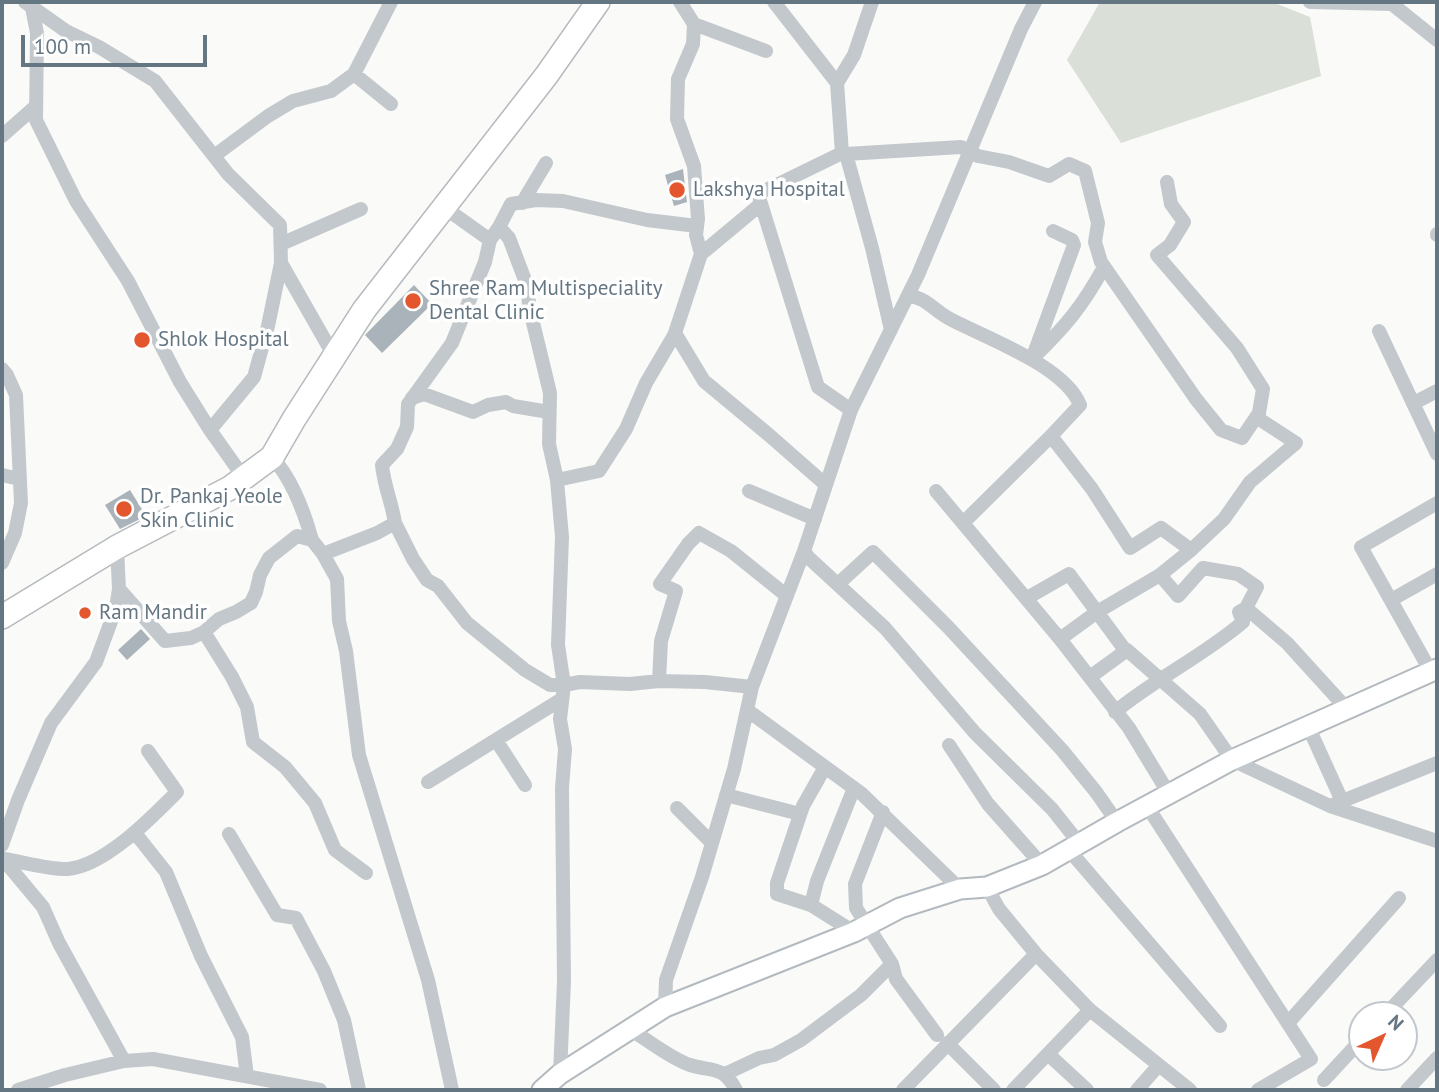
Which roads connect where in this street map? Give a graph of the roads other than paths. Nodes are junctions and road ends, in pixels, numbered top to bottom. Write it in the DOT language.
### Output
graph roads {
  1 [pos="391,2"];
  2 [pos="598,2"];
  3 [pos="680,2"];
  4 [pos="774,2"];
  5 [pos="872,2"];
  6 [pos="1035,2"];
  7 [pos="1310,2"];
  8 [pos="1326,3"];
  9 [pos="1382,3"];
  10 [pos="29,5"];
  11 [pos="694,24"];
  12 [pos="1437,40"];
  13 [pos="766,51"];
  14 [pos="354,74"];
  15 [pos="837,82"];
  16 [pos="391,104"];
  17 [pos="36,106"];
  18 [pos="2,136"];
  19 [pos="971,152"];
  20 [pos="844,153"];
  21 [pos="214,156"];
  22 [pos="546,163"];
  23 [pos="1167,182"];
  24 [pos="522,203"];
  25 [pos="761,204"];
  26 [pos="445,208"];
  27 [pos="362,209"];
  28 [pos="697,226"];
  29 [pos="499,227"];
  30 [pos="1053,231"];
  31 [pos="490,240"];
  32 [pos="281,244"];
  33 [pos="701,254"];
  34 [pos="281,263"];
  35 [pos="1104,267"];
  36 [pos="908,296"];
  37 [pos="891,330"];
  38 [pos="1379,331"];
  39 [pos="676,332"];
  40 [pos="334,356"];
  41 [pos="1032,359"];
  42 [pos="2,369"];
  43 [pos="1437,391"];
  44 [pos="412,398"];
  45 [pos="1414,403"];
  46 [pos="851,410"];
  47 [pos="549,411"];
  48 [pos="1256,417"];
  49 [pos="210,430"];
  50 [pos="1051,436"];
  51 [pos="1437,454"];
  52 [pos="272,457"];
  53 [pos="2,475"];
  54 [pos="244,478"];
  55 [pos="19,479"];
  56 [pos="557,480"];
  57 [pos="826,485"];
  58 [pos="936,491"];
  59 [pos="749,492"];
  60 [pos="1437,503"];
  61 [pos="815,519"];
  62 [pos="395,523"];
  63 [pos="963,523"];
  64 [pos="312,540"];
  65 [pos="117,547"];
  66 [pos="1191,550"];
  67 [pos="804,551"];
  68 [pos="323,554"];
  69 [pos="2,562"];
  70 [pos="1437,574"];
  71 [pos="1160,575"];
  72 [pos="838,584"];
  73 [pos="118,589"];
  74 [pos="787,596"];
  75 [pos="1027,598"];
  76 [pos="1391,600"];
  77 [pos="1246,608"];
  78 [pos="1097,612"];
  79 [pos="2,617"];
  80 [pos="204,632"];
  81 [pos="1060,639"];
  82 [pos="1128,650"];
  83 [pos="1434,671"];
  84 [pos="1090,677"];
  85 [pos="1160,680"];
  86 [pos="659,681"];
  87 [pos="752,687"];
  88 [pos="563,692"];
  89 [pos="1347,709"];
  90 [pos="747,710"];
  91 [pos="1115,712"];
  92 [pos="1308,726"];
  93 [pos="496,740"];
  94 [pos="949,745"];
  95 [pos="148,751"];
  96 [pos="1232,760"];
  97 [pos="1437,763"];
  98 [pos="825,767"];
  99 [pos="428,782"];
  100 [pos="525,785"];
  101 [pos="854,788"];
  102 [pos="1169,794"];
  103 [pos="726,795"];
  104 [pos="1336,804"];
  105 [pos="1147,806"];
  106 [pos="677,808"];
  107 [pos="883,813"];
  108 [pos="800,814"];
  109 [pos="1117,822"];
  110 [pos="135,833"];
  111 [pos="229,834"];
  112 [pos="1437,841"];
  113 [pos="712,843"];
  114 [pos="1074,847"];
  115 [pos="2,854"];
  116 [pos="1042,865"];
  117 [pos="366,873"];
  118 [pos="987,887"];
  119 [pos="960,888"];
  120 [pos="1399,898"];
  121 [pos="811,905"];
  122 [pos="861,928"];
  123 [pos="1036,954"];
  124 [pos="1437,960"];
  125 [pos="892,964"];
  126 [pos="1398,1001"];
  127 [pos="665,1007"];
  128 [pos="1090,1010"];
  129 [pos="1288,1023"];
  130 [pos="1220,1026"];
  131 [pos="631,1030"];
  132 [pos="942,1039"];
  133 [pos="1048,1054"];
  134 [pos="1348,1058"];
  135 [pos="1437,1058"];
  136 [pos="1311,1059"];
  137 [pos="124,1061"];
  138 [pos="1159,1065"];
  139 [pos="560,1074"];
  140 [pos="724,1074"];
  141 [pos="247,1076"];
  142 [pos="1327,1085"];
  143 [pos="986,1088"];
  144 [pos="18,1090"];
  145 [pos="320,1090"];
  146 [pos="359,1090"];
  147 [pos="452,1090"];
  148 [pos="542,1090"];
  149 [pos="736,1090"];
  150 [pos="904,1090"];
  151 [pos="1013,1090"];
  152 [pos="1087,1090"];
  153 [pos="1137,1090"];
  154 [pos="1190,1090"];
  155 [pos="1258,1090"];
  156 [pos="1408,1090"];
  1 -- 14 [label="street"];
  2 -- 26 [label="main road"];
  3 -- 11 [label="street"];
  4 -- 15 [label="street"];
  5 -- 15 [label="street"];
  6 -- 19 [label="street"];
  7 -- 8 [label="street"];
  8 -- 9 [label="street"];
  9 -- 12 [label="street"];
  10 -- 17 [label="street"];
  10 -- 21 [label="street"];
  11 -- 13 [label="street"];
  11 -- 28 [label="street"];
  14 -- 16 [label="street"];
  14 -- 21 [label="street"];
  15 -- 20 [label="street"];
  17 -- 18 [label="street"];
  17 -- 49 [label="street"];
  19 -- 20 [label="street"];
  19 -- 35 [label="street"];
  19 -- 36 [label="street"];
  20 -- 25 [label="street"];
  20 -- 37 [label="street"];
  21 -- 32 [label="street"];
  22 -- 24 [label="street"];
  23 -- 48 [label="street"];
  24 -- 28 [label="street"];
  24 -- 29 [label="street"];
  25 -- 33 [label="street"];
  25 -- 46 [label="street"];
  26 -- 31 [label="street"];
  26 -- 40 [label="main road"];
  27 -- 32 [label="street"];
  28 -- 33 [label="street"];
  29 -- 31 [label="street"];
  29 -- 47 [label="street"];
  30 -- 41 [label="street"];
  31 -- 44 [label="street"];
  32 -- 34 [label="street"];
  33 -- 39 [label="street"];
  34 -- 40 [label="street"];
  34 -- 49 [label="street"];
  35 -- 41 [label="street"];
  35 -- 48 [label="street"];
  36 -- 37 [label="street"];
  36 -- 41 [label="street"];
  37 -- 46 [label="street"];
  38 -- 45 [label="street"];
  39 -- 56 [label="street"];
  39 -- 57 [label="street"];
  40 -- 52 [label="main road"];
  41 -- 50 [label="street"];
  42 -- 55 [label="street"];
  43 -- 45 [label="street"];
  44 -- 47 [label="street"];
  44 -- 62 [label="street"];
  45 -- 51 [label="street"];
  46 -- 57 [label="street"];
  47 -- 56 [label="street"];
  48 -- 66 [label="street"];
  49 -- 54 [label="street"];
  50 -- 63 [label="street"];
  50 -- 66 [label="street"];
  52 -- 54 [label="main road"];
  52 -- 64 [label="street"];
  53 -- 55 [label="street"];
  54 -- 65 [label="main road"];
  55 -- 69 [label="street"];
  56 -- 88 [label="street"];
  57 -- 61 [label="street"];
  58 -- 63 [label="street"];
  59 -- 61 [label="street"];
  60 -- 76 [label="street"];
  61 -- 67 [label="street"];
  62 -- 68 [label="street"];
  62 -- 88 [label="street"];
  63 -- 75 [label="street"];
  64 -- 68 [label="street"];
  64 -- 80 [label="street"];
  65 -- 73 [label="street"];
  65 -- 79 [label="main road"];
  66 -- 71 [label="street"];
  67 -- 72 [label="street"];
  67 -- 74 [label="street"];
  68 -- 147 [label="street"];
  70 -- 76 [label="street"];
  71 -- 77 [label="street"];
  71 -- 78 [label="street"];
  72 -- 109 [label="street"];
  72 -- 114 [label="street"];
  73 -- 80 [label="street"];
  73 -- 115 [label="street"];
  74 -- 86 [label="street"];
  74 -- 87 [label="street"];
  75 -- 78 [label="street"];
  75 -- 81 [label="street"];
  76 -- 83 [label="street"];
  77 -- 85 [label="street"];
  77 -- 89 [label="street"];
  78 -- 81 [label="street"];
  78 -- 82 [label="street"];
  80 -- 117 [label="street"];
  81 -- 84 [label="street"];
  82 -- 84 [label="street"];
  82 -- 85 [label="street"];
  83 -- 89 [label="street"];
  84 -- 91 [label="street"];
  85 -- 91 [label="street"];
  85 -- 96 [label="street"];
  86 -- 87 [label="street"];
  86 -- 88 [label="street"];
  87 -- 90 [label="street"];
  88 -- 93 [label="street"];
  88 -- 139 [label="street"];
  89 -- 92 [label="street"];
  90 -- 98 [label="street"];
  90 -- 103 [label="street"];
  91 -- 102 [label="street"];
  92 -- 96 [label="street"];
  92 -- 104 [label="street"];
  93 -- 99 [label="street"];
  93 -- 100 [label="street"];
  94 -- 116 [label="street"];
  95 -- 110 [label="street"];
  96 -- 102 [label="street"];
  96 -- 104 [label="street"];
  97 -- 104 [label="street"];
  98 -- 101 [label="street"];
  98 -- 108 [label="street"];
  101 -- 107 [label="street"];
  101 -- 121 [label="street"];
  102 -- 105 [label="street"];
  103 -- 108 [label="street"];
  103 -- 113 [label="street"];
  104 -- 112 [label="street"];
  105 -- 109 [label="street"];
  105 -- 129 [label="street"];
  106 -- 113 [label="street"];
  107 -- 119 [label="street"];
  107 -- 122 [label="street"];
  108 -- 121 [label="street"];
  109 -- 114 [label="street"];
  110 -- 115 [label="street"];
  110 -- 141 [label="street"];
  111 -- 146 [label="street"];
  113 -- 127 [label="street"];
  114 -- 116 [label="street"];
  114 -- 130 [label="street"];
  115 -- 137 [label="street"];
  116 -- 118 [label="street"];
  118 -- 119 [label="street"];
  118 -- 123 [label="street"];
  119 -- 122 [label="street"];
  120 -- 129 [label="street"];
  121 -- 122 [label="street"];
  122 -- 125 [label="street"];
  122 -- 127 [label="street"];
  123 -- 128 [label="street"];
  123 -- 132 [label="street"];
  124 -- 126 [label="street"];
  125 -- 132 [label="street"];
  125 -- 140 [label="street"];
  127 -- 131 [label="street"];
  128 -- 133 [label="street"];
  128 -- 138 [label="street"];
  129 -- 136 [label="street"];
  131 -- 139 [label="street"];
  131 -- 140 [label="street"];
  132 -- 143 [label="street"];
  132 -- 150 [label="street"];
  133 -- 151 [label="street"];
  133 -- 152 [label="street"];
  134 -- 142 [label="street"];
  135 -- 156 [label="street"];
  136 -- 142 [label="street"];
  136 -- 155 [label="street"];
  137 -- 141 [label="street"];
  137 -- 144 [label="street"];
  138 -- 153 [label="street"];
  138 -- 154 [label="street"];
  139 -- 148 [label="street"];
  140 -- 149 [label="street"];
  141 -- 145 [label="street"];
}
